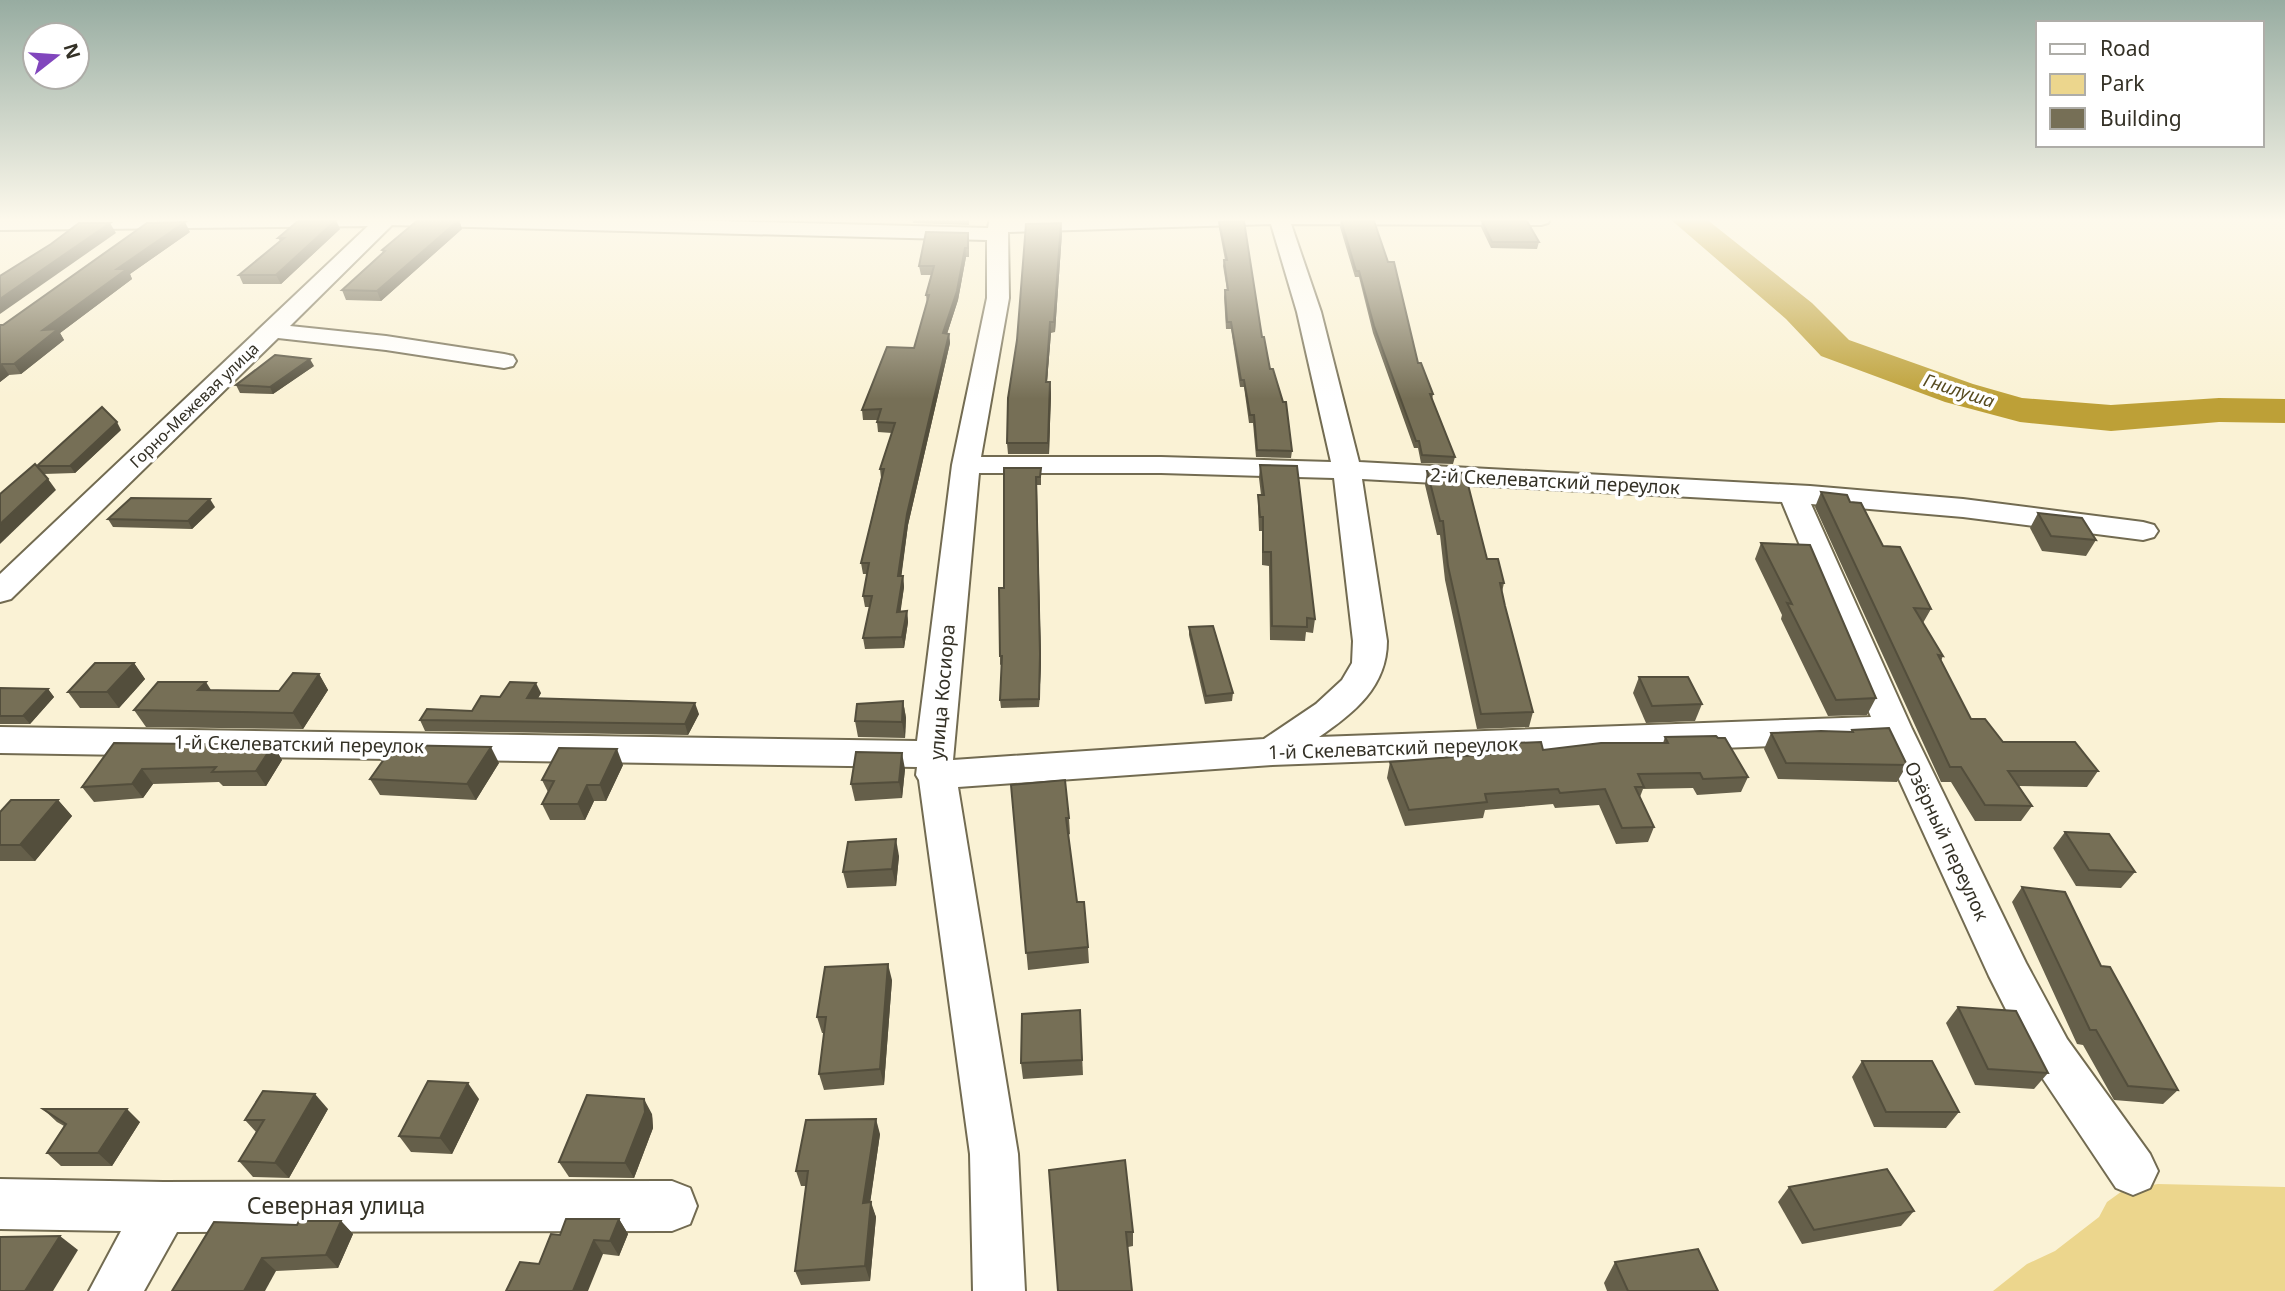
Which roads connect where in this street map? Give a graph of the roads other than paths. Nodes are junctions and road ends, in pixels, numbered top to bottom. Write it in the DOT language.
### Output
graph roads {
  1 [pos="325,278"];
  2 [pos="998,278"];
  3 [pos="1298,278"];
  4 [pos="273,328"];
  5 [pos="504,361"];
  6 [pos="966,465"];
  7 [pos="1347,470"];
  8 [pos="1793,495"];
  9 [pos="2143,531"];
  10 [pos="0,592"];
  11 [pos="1894,729"];
  12 [pos="0,740"];
  13 [pos="1272,752"];
  14 [pos="935,764"];
  15 [pos="2133,1171"];
  16 [pos="0,1204"];
  17 [pos="672,1206"];
  18 [pos="163,1207"];
  19 [pos="115,1291"];
  20 [pos="999,1291"];
  1 -- 4 [label="street, Горно-Межевая улица"];
  2 -- 6 [label="street, улица Косиора"];
  3 -- 7 [label="street"];
  4 -- 5 [label="street"];
  4 -- 10 [label="street, Горно-Межевая улица"];
  6 -- 7 [label="street, 2-й Скелеватский переулок"];
  6 -- 14 [label="street, улица Косиора"];
  7 -- 8 [label="street, 2-й Скелеватский переулок"];
  7 -- 13 [label="street"];
  8 -- 9 [label="street, 2-й Скелеватский переулок"];
  8 -- 11 [label="street, Озёрный переулок"];
  11 -- 13 [label="street, 1-й Скелеватский переулок"];
  11 -- 15 [label="street, Озёрный переулок"];
  12 -- 14 [label="street, 1-й Скелеватский переулок"];
  13 -- 14 [label="street, 1-й Скелеватский переулок"];
  14 -- 20 [label="street, улица Косиора"];
  16 -- 18 [label="street, Северная улица"];
  17 -- 18 [label="street, Северная улица"];
  18 -- 19 [label="street"];
}
